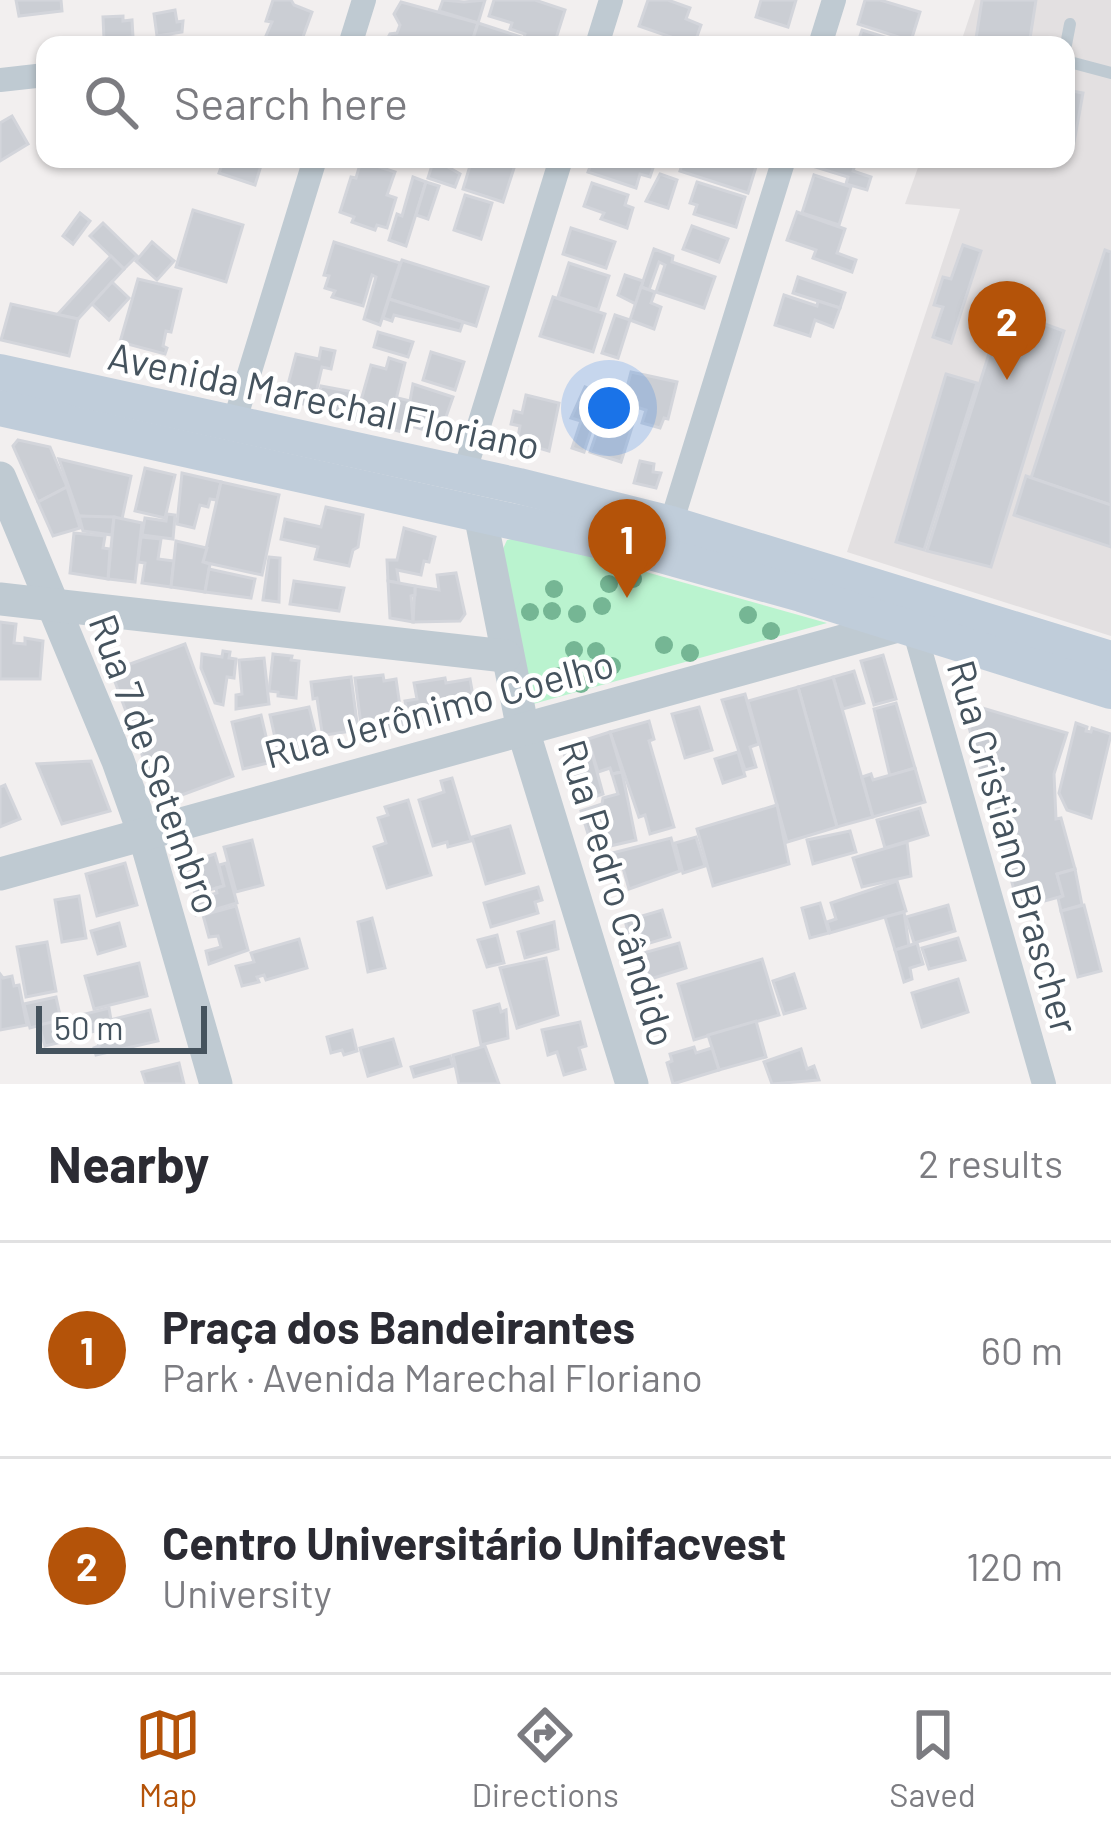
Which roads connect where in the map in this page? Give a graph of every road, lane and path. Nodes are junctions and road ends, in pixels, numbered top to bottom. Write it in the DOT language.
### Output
graph roads {
  1 [pos="364,0"];
  2 [pos="611,0"];
  3 [pos="834,0"];
  4 [pos="1070,24"];
  5 [pos="353,36"];
  6 [pos="600,36"];
  7 [pos="823,36"];
  8 [pos="1068,36"];
  9 [pos="1075,66"];
  10 [pos="1111,73"];
  11 [pos="36,76"];
  12 [pos="0,80"];
  13 [pos="312,168"];
  14 [pos="558,168"];
  15 [pos="781,168"];
  16 [pos="0,373"];
  17 [pos="0,408"];
  18 [pos="234,423"];
  19 [pos="464,474"];
  20 [pos="0,478"];
  21 [pos="480,514"];
  22 [pos="671,524"];
  23 [pos="0,599"];
  24 [pos="53,605"];
  25 [pos="907,627"];
  26 [pos="505,656"];
  27 [pos="1111,659"];
  28 [pos="1111,691"];
  29 [pos="523,730"];
  30 [pos="144,834"];
  31 [pos="0,874"];
  32 [pos="216,1084"];
  33 [pos="632,1084"];
  34 [pos="1043,1084"];
  1 -- 5 [label="street"];
  2 -- 6 [label="street"];
  3 -- 7 [label="street"];
  4 -- 8 [label="lane"];
  9 -- 10 [label="lane"];
  11 -- 12 [label="street"];
  13 -- 18 [label="street"];
  14 -- 19 [label="street"];
  15 -- 22 [label="street"];
  16 -- 18 [label="main road, Avenida Marechal Floriano"];
  17 -- 21 [label="main road, Avenida Marechal Floriano"];
  18 -- 19 [label="main road, Avenida Marechal Floriano"];
  19 -- 22 [label="main road, Avenida Marechal Floriano"];
  20 -- 24 [label="street, Rua 7 de Setembro"];
  21 -- 25 [label="main road, Avenida Marechal Floriano"];
  21 -- 26 [label="street, Rua Pedro Cândido"];
  22 -- 27 [label="main road, Avenida Marechal Floriano"];
  23 -- 24 [label="street"];
  24 -- 26 [label="street"];
  24 -- 30 [label="street, Rua 7 de Setembro"];
  25 -- 28 [label="main road, Avenida Marechal Floriano"];
  25 -- 29 [label="street, Rua Jerônimo Coelho"];
  25 -- 34 [label="street, Rua Cristiano Brascher"];
  26 -- 29 [label="street, Rua Pedro Cândido"];
  29 -- 30 [label="street, Rua Jerônimo Coelho"];
  29 -- 33 [label="street, Rua Pedro Cândido"];
  30 -- 31 [label="street, Rua Jerônimo Coelho"];
  30 -- 32 [label="street, Rua 7 de Setembro"];
}
